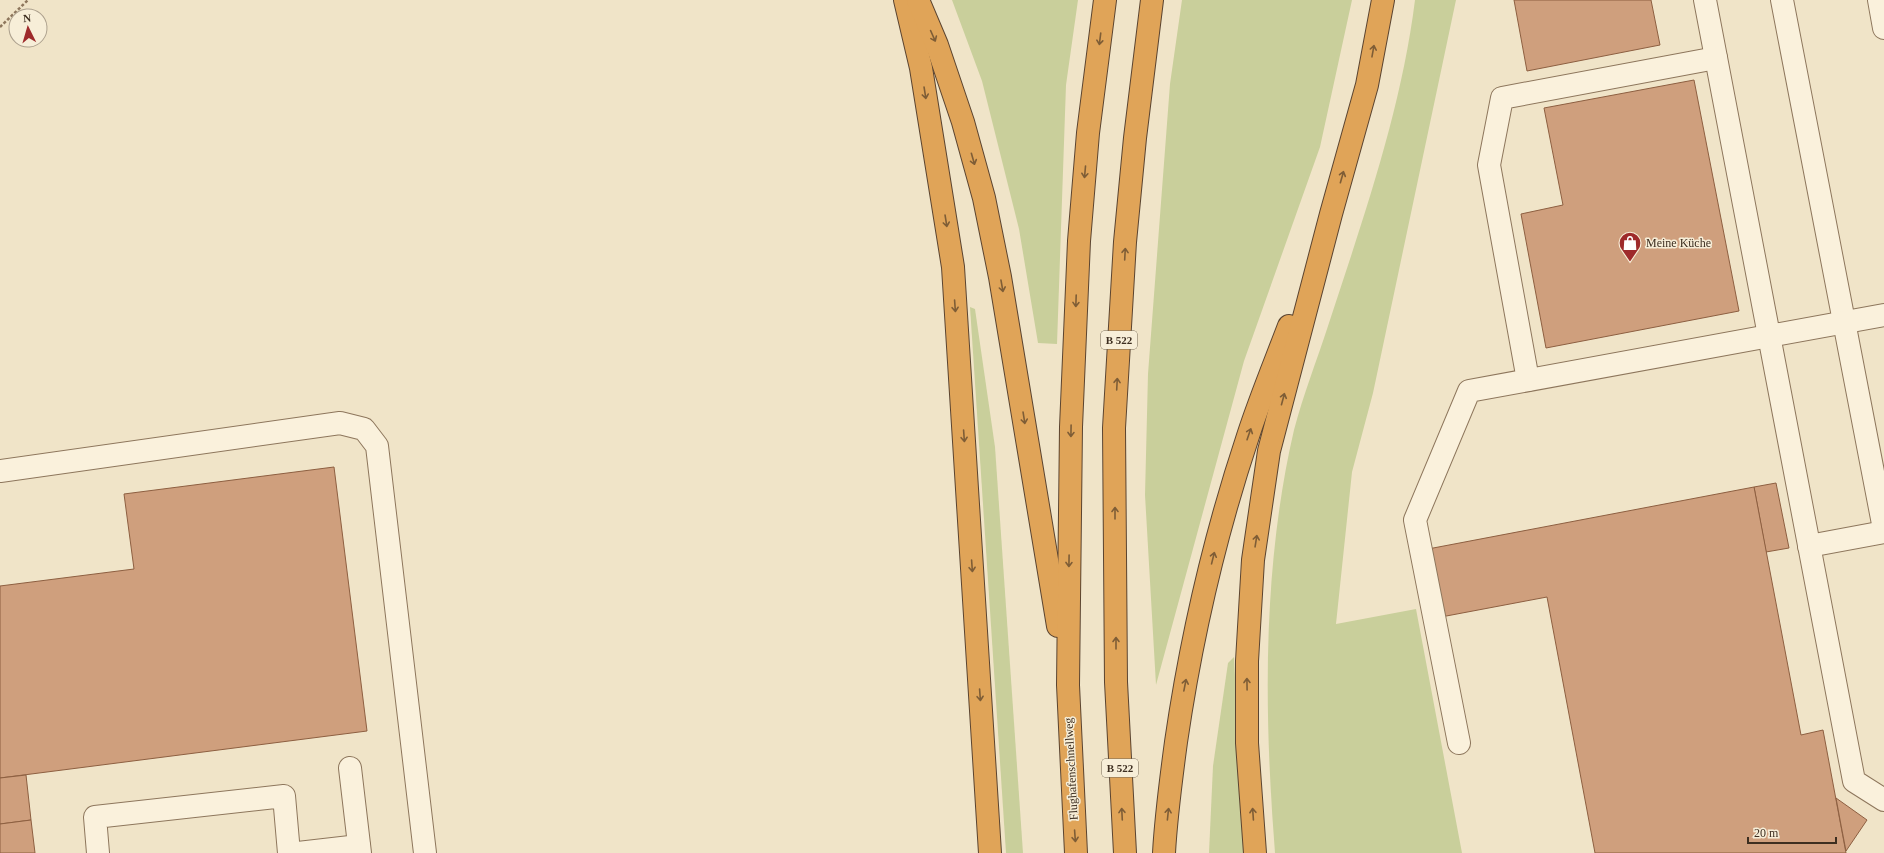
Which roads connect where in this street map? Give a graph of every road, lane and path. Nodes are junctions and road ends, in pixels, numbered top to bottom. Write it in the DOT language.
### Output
graph roads {
  1 [pos="28,0"];
  2 [pos="905,0"];
  3 [pos="918,0"];
  4 [pos="1105,0"];
  5 [pos="1152,0"];
  6 [pos="1383,0"];
  7 [pos="1705,0"];
  8 [pos="1782,0"];
  9 [pos="1879,0"];
  10 [pos="0,27"];
  11 [pos="1884,28"];
  12 [pos="1716,58"];
  13 [pos="1331,214"];
  14 [pos="1884,315"];
  15 [pos="1844,322"];
  16 [pos="1769,336"];
  17 [pos="1528,380"];
  18 [pos="0,471"];
  19 [pos="1884,531"];
  20 [pos="1810,546"];
  21 [pos="1068,685"];
  22 [pos="1459,743"];
  23 [pos="350,768"];
  24 [pos="1884,800"];
  25 [pos="360,850"];
  26 [pos="98,853"];
  27 [pos="289,853"];
  28 [pos="298,853"];
  29 [pos="425,853"];
  30 [pos="990,853"];
  31 [pos="1076,853"];
  32 [pos="1125,853"];
  33 [pos="1164,853"];
  34 [pos="1255,853"];
  1 -- 10 [label="path"];
  2 -- 30 [label="highway, one-way"];
  3 -- 21 [label="highway, one-way"];
  4 -- 21 [label="highway, one-way"];
  32 -- 5 [label="highway, B 522, one-way"];
  13 -- 6 [label="highway, one-way"];
  7 -- 12 [label="street"];
  8 -- 15 [label="street"];
  9 -- 11 [label="street"];
  12 -- 16 [label="street"];
  12 -- 17 [label="street"];
  33 -- 13 [label="highway, one-way"];
  34 -- 13 [label="highway, one-way"];
  14 -- 15 [label="street"];
  15 -- 16 [label="street"];
  15 -- 19 [label="street"];
  16 -- 17 [label="street"];
  16 -- 20 [label="street"];
  17 -- 22 [label="street"];
  18 -- 29 [label="street"];
  19 -- 20 [label="street"];
  20 -- 24 [label="street"];
  21 -- 31 [label="highway, Flughafenschnellweg, one-way"];
  23 -- 25 [label="street"];
  25 -- 28 [label="street"];
  26 -- 27 [label="street"];
}
